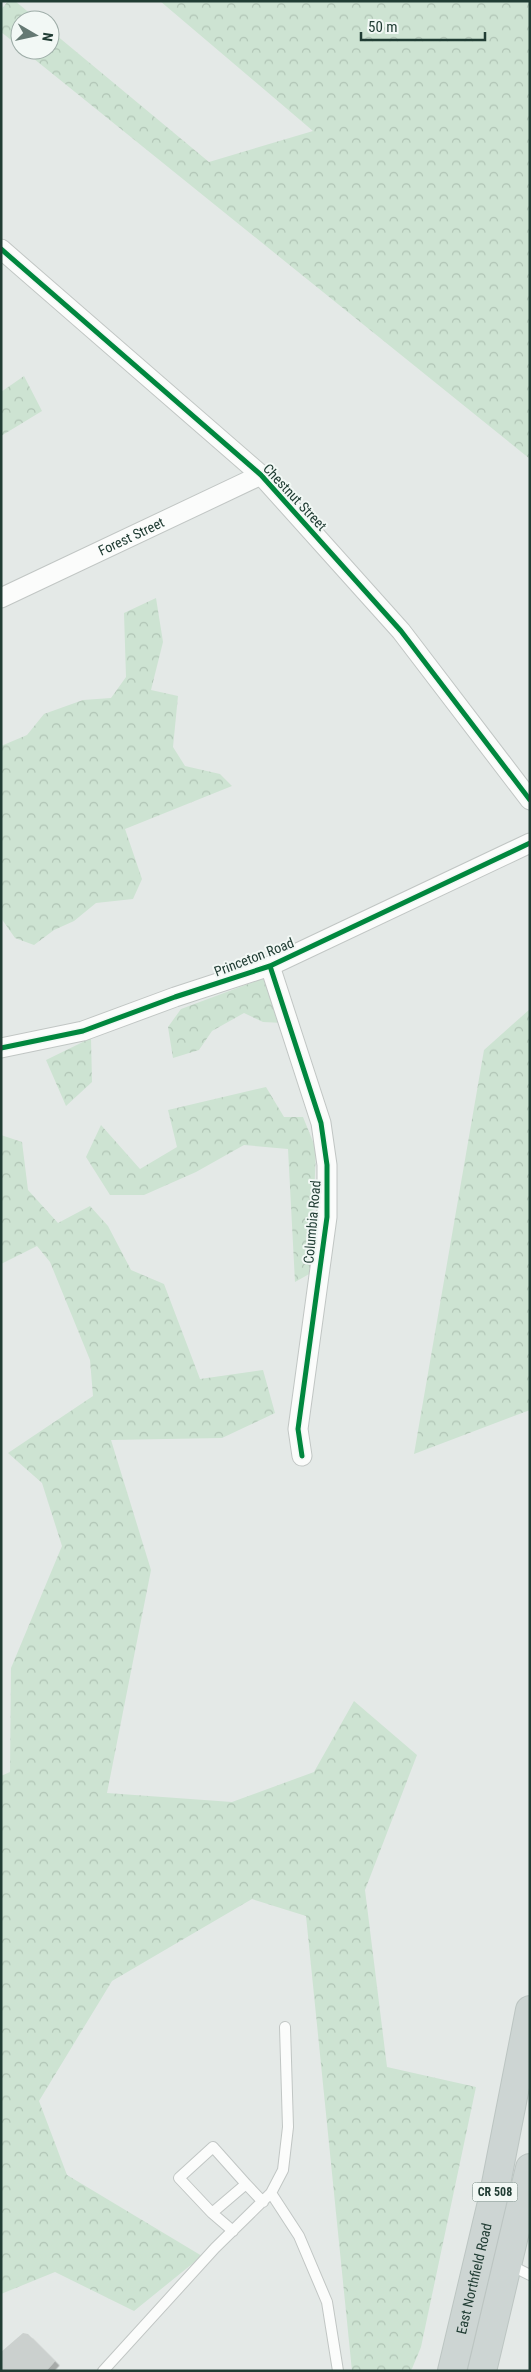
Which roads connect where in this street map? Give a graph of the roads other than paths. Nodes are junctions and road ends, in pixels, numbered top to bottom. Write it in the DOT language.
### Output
graph roads {
  1 [pos="1,249"];
  2 [pos="261,475"];
  3 [pos="1,598"];
  4 [pos="530,800"];
  5 [pos="530,843"];
  6 [pos="270,966"];
  7 [pos="1,1048"];
  8 [pos="302,1456"];
  9 [pos="530,2010"];
  10 [pos="286,2027"];
  11 [pos="520,2107"];
  12 [pos="530,2168"];
  13 [pos="246,2184"];
  14 [pos="272,2193"];
  15 [pos="263,2202"];
  16 [pos="212,2213"];
  17 [pos="233,2232"];
  18 [pos="519,2269"];
  19 [pos="454,2361"];
  20 [pos="484,2364"];
  21 [pos="103,2371"];
  22 [pos="338,2371"];
  1 -- 2 [label="street, Chestnut Street"];
  2 -- 3 [label="street, Forest Street"];
  2 -- 4 [label="street, Chestnut Street"];
  5 -- 6 [label="street, Princeton Road"];
  6 -- 7 [label="street, Princeton Road"];
  6 -- 8 [label="street, Columbia Road"];
  9 -- 11 [label="main road, East Northfield Road / CR 508"];
  10 -- 14 [label="lane"];
  11 -- 19 [label="main road, East Northfield Road / CR 508"];
  12 -- 18 [label="main road, CR 508"];
  13 -- 15 [label="lane"];
  13 -- 16 [label="lane"];
  13 -- 16 [label="lane"];
  14 -- 15 [label="lane"];
  14 -- 22 [label="lane"];
  15 -- 17 [label="lane"];
  16 -- 17 [label="lane"];
  17 -- 21 [label="lane"];
  18 -- 20 [label="main road, CR 508"];
  19 -- 20 [label="main road"];
}
